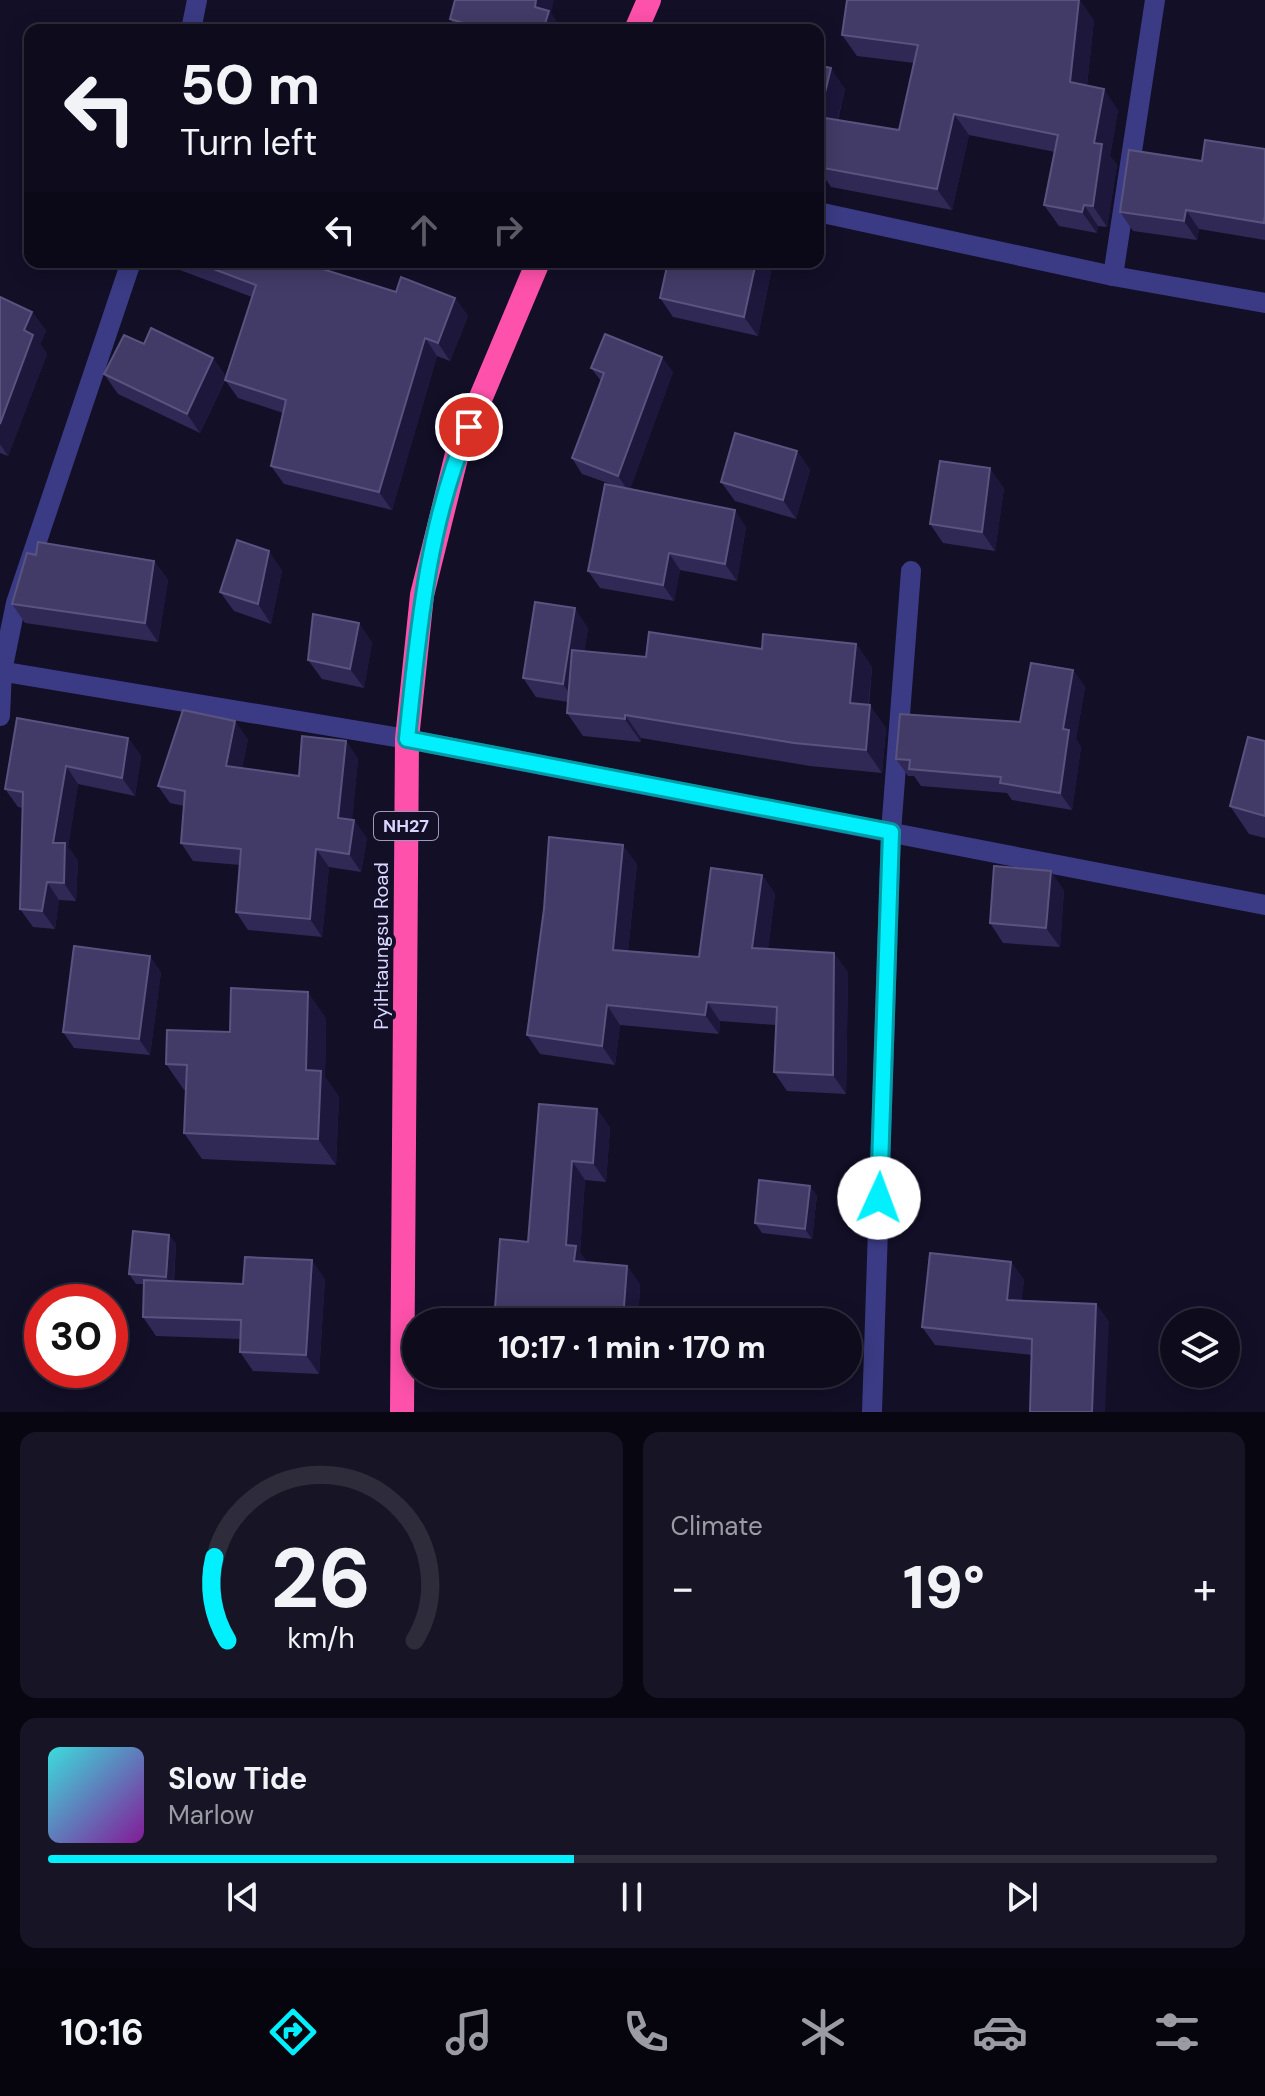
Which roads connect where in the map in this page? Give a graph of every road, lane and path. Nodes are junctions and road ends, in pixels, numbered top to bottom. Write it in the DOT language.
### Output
graph roads {
  1 [pos="197,0"];
  2 [pos="649,0"];
  3 [pos="1155,0"];
  4 [pos="192,24"];
  5 [pos="639,24"];
  6 [pos="824,213"];
  7 [pos="129,268"];
  8 [pos="535,268"];
  9 [pos="1113,276"];
  10 [pos="1265,303"];
  11 [pos="911,571"];
  12 [pos="1,671"];
  13 [pos="0,716"];
  14 [pos="407,739"];
  15 [pos="891,832"];
  16 [pos="1265,905"];
  17 [pos="402,1412"];
  18 [pos="872,1412"];
  1 -- 4 [label="street"];
  2 -- 5 [label="highway"];
  3 -- 9 [label="street"];
  6 -- 9 [label="street"];
  7 -- 12 [label="street"];
  8 -- 14 [label="highway, PyiHtaungsu Road / NH27"];
  9 -- 10 [label="street"];
  11 -- 15 [label="street"];
  12 -- 13 [label="street"];
  12 -- 14 [label="street"];
  14 -- 15 [label="street"];
  14 -- 17 [label="highway, PyiHtaungsu Road / NH27"];
  15 -- 16 [label="street"];
  15 -- 18 [label="street"];
}
